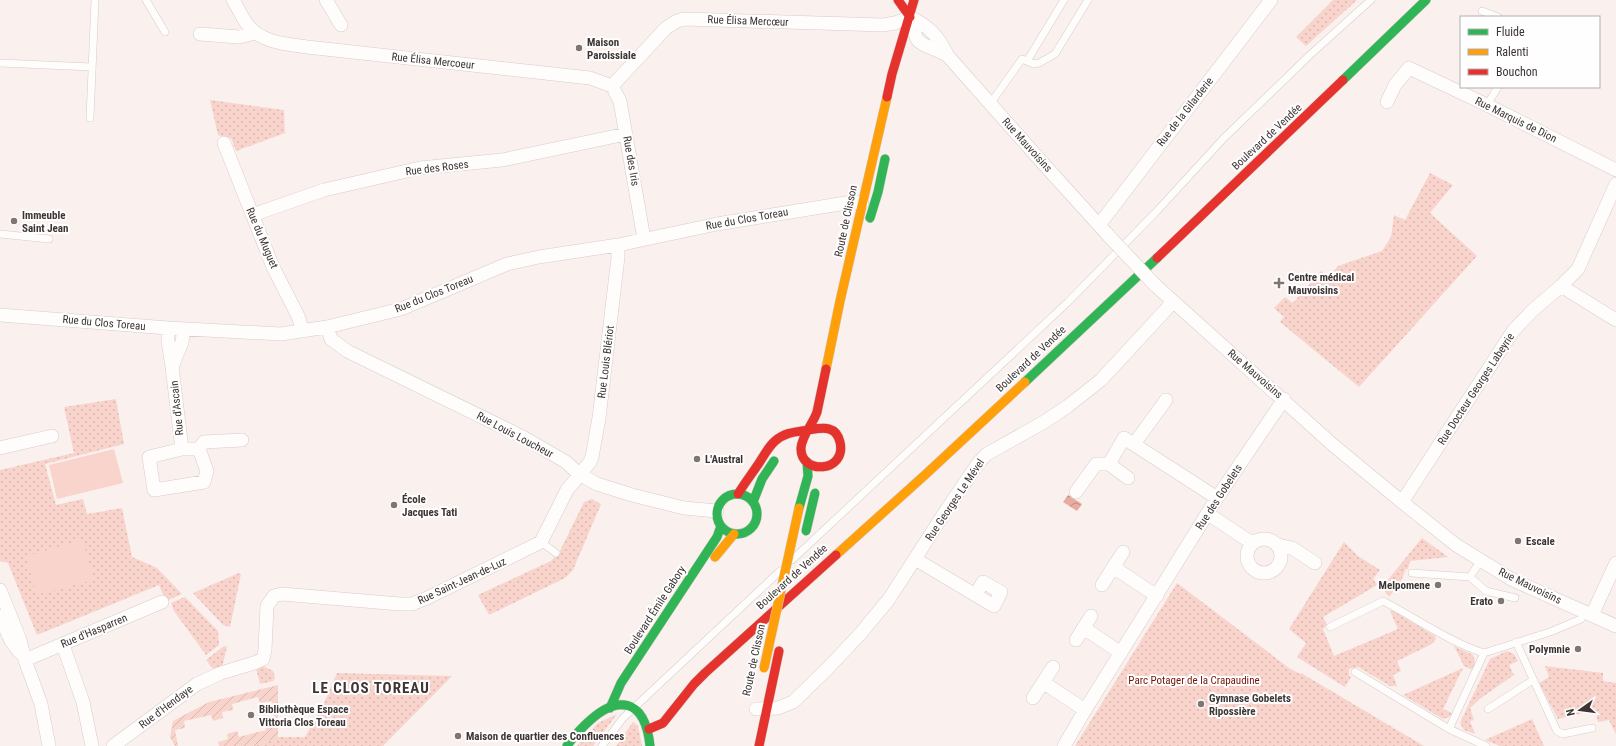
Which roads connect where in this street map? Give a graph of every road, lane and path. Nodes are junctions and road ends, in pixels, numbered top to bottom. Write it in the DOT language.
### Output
graph roads {
  1 [pos="95,0"];
  2 [pos="146,0"];
  3 [pos="233,0"];
  4 [pos="326,0"];
  5 [pos="898,0"];
  6 [pos="905,0"];
  7 [pos="914,0"];
  8 [pos="1064,0"];
  9 [pos="1088,0"];
  10 [pos="1271,0"];
  11 [pos="1372,0"];
  12 [pos="1426,0"];
  13 [pos="1482,11"];
  14 [pos="1495,16"];
  15 [pos="910,17"];
  16 [pos="341,25"];
  17 [pos="165,32"];
  18 [pos="255,33"];
  19 [pos="200,34"];
  20 [pos="906,61"];
  21 [pos="1027,61"];
  22 [pos="0,63"];
  23 [pos="92,67"];
  24 [pos="612,86"];
  25 [pos="1497,88"];
  26 [pos="1387,102"];
  27 [pos="990,104"];
  28 [pos="1487,105"];
  29 [pos="90,118"];
  30 [pos="626,134"];
  31 [pos="224,143"];
  32 [pos="886,153"];
  33 [pos="1616,170"];
  34 [pos="1616,184"];
  35 [pos="868,204"];
  36 [pos="252,215"];
  37 [pos="868,229"];
  38 [pos="1103,230"];
  39 [pos="0,234"];
  40 [pos="49,239"];
  41 [pos="644,239"];
  42 [pos="618,245"];
  43 [pos="1561,286"];
  44 [pos="1173,302"];
  45 [pos="0,315"];
  46 [pos="1616,320"];
  47 [pos="327,327"];
  48 [pos="168,328"];
  49 [pos="184,329"];
  50 [pos="303,331"];
  51 [pos="172,367"];
  52 [pos="1284,399"];
  53 [pos="1166,400"];
  54 [pos="827,418"];
  55 [pos="829,428"];
  56 [pos="808,430"];
  57 [pos="52,436"];
  58 [pos="242,440"];
  59 [pos="1134,444"];
  60 [pos="790,447"];
  61 [pos="0,448"];
  62 [pos="182,448"];
  63 [pos="200,449"];
  64 [pos="801,451"];
  65 [pos="780,454"];
  66 [pos="807,462"];
  67 [pos="1109,464"];
  68 [pos="579,474"];
  69 [pos="1128,478"];
  70 [pos="815,489"];
  71 [pos="1076,492"];
  72 [pos="738,494"];
  73 [pos="1217,498"];
  74 [pos="753,502"];
  75 [pos="1402,502"];
  76 [pos="717,511"];
  77 [pos="1208,514"];
  78 [pos="721,526"];
  79 [pos="734,534"];
  80 [pos="542,542"];
  81 [pos="1252,543"];
  82 [pos="1278,546"];
  83 [pos="1123,552"];
  84 [pos="556,553"];
  85 [pos="916,559"];
  86 [pos="1481,560"];
  87 [pos="1314,563"];
  88 [pos="1616,563"];
  89 [pos="1113,567"];
  90 [pos="1412,572"];
  91 [pos="1470,577"];
  92 [pos="1102,585"];
  93 [pos="0,590"];
  94 [pos="976,594"];
  95 [pos="1157,596"];
  96 [pos="1516,598"];
  97 [pos="162,602"];
  98 [pos="788,614"];
  99 [pos="1588,614"];
  100 [pos="0,616"];
  101 [pos="1091,616"];
  102 [pos="1330,626"];
  103 [pos="1616,626"];
  104 [pos="1084,628"];
  105 [pos="1076,640"];
  106 [pos="1516,642"];
  107 [pos="63,645"];
  108 [pos="780,647"];
  109 [pos="1121,653"];
  110 [pos="1484,653"];
  111 [pos="24,660"];
  112 [pos="1053,667"];
  113 [pos="763,671"];
  114 [pos="1355,672"];
  115 [pos="221,673"];
  116 [pos="1533,680"];
  117 [pos="1044,683"];
  118 [pos="631,686"];
  119 [pos="1033,698"];
  120 [pos="629,704"];
  121 [pos="610,708"];
  122 [pos="759,709"];
  123 [pos="1488,709"];
  124 [pos="1085,710"];
  125 [pos="1592,728"];
  126 [pos="649,729"];
  127 [pos="1449,729"];
  128 [pos="49,746"];
  129 [pos="92,746"];
  130 [pos="113,746"];
  131 [pos="567,746"];
  132 [pos="602,746"];
  133 [pos="650,746"];
  134 [pos="759,746"];
  135 [pos="1064,746"];
  136 [pos="1486,746"];
  1 -- 23 [label="lane"];
  2 -- 17 [label="lane"];
  3 -- 18 [label="street, Rue Élisa Mercoeur"];
  4 -- 16 [label="street"];
  5 -- 15 [label="main road"];
  6 -- 15 [label="main road"];
  7 -- 15 [label="main road, Route de Clisson"];
  8 -- 21 [label="lane"];
  9 -- 21 [label="lane"];
  10 -- 38 [label="street, Rue de la Gilarderie"];
  11 -- 120 [label="lane"];
  12 -- 126 [label="main road, Boulevard de Vendée"];
  13 -- 14 [label="lane"];
  15 -- 20 [label="main road, Route de Clisson"];
  15 -- 24 [label="street, Rue Élisa Mercœur"];
  15 -- 27 [label="street, Rue Mauvoisins"];
  15 -- 35 [label="main road, Route de Clisson"];
  18 -- 19 [label="street"];
  18 -- 24 [label="street, Rue Élisa Mercoeur"];
  21 -- 27 [label="lane"];
  22 -- 23 [label="lane"];
  23 -- 29 [label="lane"];
  24 -- 30 [label="street, Rue des Iris"];
  25 -- 28 [label="lane"];
  26 -- 28 [label="street, Rue Marquis de Dion"];
  27 -- 38 [label="street, Rue Mauvoisins"];
  28 -- 33 [label="street, Rue Marquis de Dion"];
  30 -- 36 [label="street, Rue des Roses"];
  30 -- 41 [label="street, Rue des Iris"];
  31 -- 36 [label="street, Rue du Muguet"];
  32 -- 35 [label="main road, Route de Clisson"];
  34 -- 43 [label="street, Rue Docteur Georges Labeyrie"];
  35 -- 37 [label="main road, Route de Clisson"];
  35 -- 41 [label="street, Rue du Clos Toreau"];
  35 -- 56 [label="main road, Route de Clisson"];
  36 -- 50 [label="street, Rue du Muguet"];
  38 -- 44 [label="street, Rue Mauvoisins, bridge"];
  39 -- 40 [label="lane"];
  41 -- 42 [label="street, Rue du Clos Toreau"];
  42 -- 47 [label="street, Rue du Clos Toreau"];
  42 -- 68 [label="street, Rue Louis Blériot"];
  43 -- 46 [label="street"];
  43 -- 75 [label="street, Rue Docteur Georges Labeyrie"];
  44 -- 52 [label="street, Rue Mauvoisins"];
  44 -- 85 [label="street, Rue Georges Le Mével"];
  45 -- 48 [label="street, Rue du Clos Toreau"];
  47 -- 50 [label="street, Rue du Clos Toreau"];
  47 -- 68 [label="street, Rue Louis Loucheur"];
  48 -- 49 [label="street, Rue du Clos Toreau"];
  48 -- 51 [label="street, Rue d'Ascain"];
  49 -- 50 [label="street, Rue du Clos Toreau"];
  49 -- 51 [label="street, Rue d'Ascain"];
  51 -- 62 [label="street, Rue d'Ascain"];
  52 -- 73 [label="street, Rue des Gobelets"];
  52 -- 75 [label="street, Rue Mauvoisins"];
  53 -- 59 [label="street"];
  54 -- 55 [label="main road"];
  55 -- 56 [label="main road"];
  55 -- 66 [label="main road"];
  56 -- 64 [label="main road"];
  56 -- 72 [label="main road"];
  57 -- 61 [label="street"];
  58 -- 63 [label="street, Rue d'Ascain"];
  59 -- 67 [label="street"];
  59 -- 73 [label="street"];
  60 -- 64 [label="main road"];
  62 -- 63 [label="street, Rue d'Ascain"];
  62 -- 63 [label="street, Rue d'Ascain"];
  64 -- 66 [label="main road"];
  65 -- 74 [label="main road"];
  66 -- 113 [label="main road, Route de Clisson, bridge"];
  67 -- 69 [label="street"];
  67 -- 71 [label="street"];
  68 -- 76 [label="street, Rue Louis Loucheur"];
  68 -- 80 [label="street"];
  70 -- 98 [label="main road, bridge"];
  72 -- 74 [label="main road"];
  72 -- 76 [label="main road"];
  73 -- 77 [label="street, Rue des Gobelets"];
  74 -- 79 [label="main road"];
  75 -- 86 [label="street, Rue Mauvoisins"];
  76 -- 78 [label="main road"];
  77 -- 81 [label="street"];
  77 -- 95 [label="street, Rue des Gobelets"];
  78 -- 79 [label="main road"];
  78 -- 121 [label="main road, Boulevard Émile Gabory"];
  79 -- 118 [label="main road, Boulevard Émile Gabory"];
  80 -- 84 [label="lane"];
  80 -- 115 [label="street, Rue Saint-Jean-de-Luz"];
  81 -- 82 [label="street"];
  81 -- 82 [label="street"];
  82 -- 87 [label="street"];
  83 -- 89 [label="street"];
  85 -- 94 [label="street"];
  85 -- 122 [label="street, Rue Georges Le Mével"];
  86 -- 91 [label="lane"];
  86 -- 99 [label="street, Rue Mauvoisins"];
  88 -- 99 [label="street"];
  89 -- 92 [label="street"];
  89 -- 95 [label="street"];
  90 -- 91 [label="lane"];
  91 -- 96 [label="lane"];
  93 -- 111 [label="street"];
  95 -- 109 [label="street, Rue des Gobelets"];
  97 -- 107 [label="street, Rue d'Hasparren"];
  99 -- 103 [label="street, Rue Mauvoisins"];
  99 -- 106 [label="lane"];
  100 -- 111 [label="street"];
  101 -- 104 [label="street"];
  102 -- 110 [label="lane"];
  104 -- 105 [label="street"];
  104 -- 109 [label="street"];
  106 -- 110 [label="lane"];
  106 -- 116 [label="lane"];
  107 -- 111 [label="street, Rue d'Hasparren"];
  107 -- 129 [label="street"];
  108 -- 122 [label="main road, Route de Clisson"];
  109 -- 124 [label="street, Rue des Gobelets"];
  110 -- 127 [label="lane"];
  111 -- 128 [label="street"];
  112 -- 117 [label="street"];
  114 -- 127 [label="lane"];
  115 -- 130 [label="street, Rue d'Hendaye"];
  116 -- 123 [label="lane"];
  116 -- 125 [label="lane"];
  117 -- 119 [label="street"];
  117 -- 124 [label="street"];
  120 -- 121 [label="main road"];
  120 -- 126 [label="main road"];
  120 -- 132 [label="lane"];
  121 -- 131 [label="main road"];
  122 -- 134 [label="main road, Route de Clisson"];
  124 -- 135 [label="street, Rue des Gobelets"];
  126 -- 133 [label="main road"];
  127 -- 136 [label="lane"];
}
